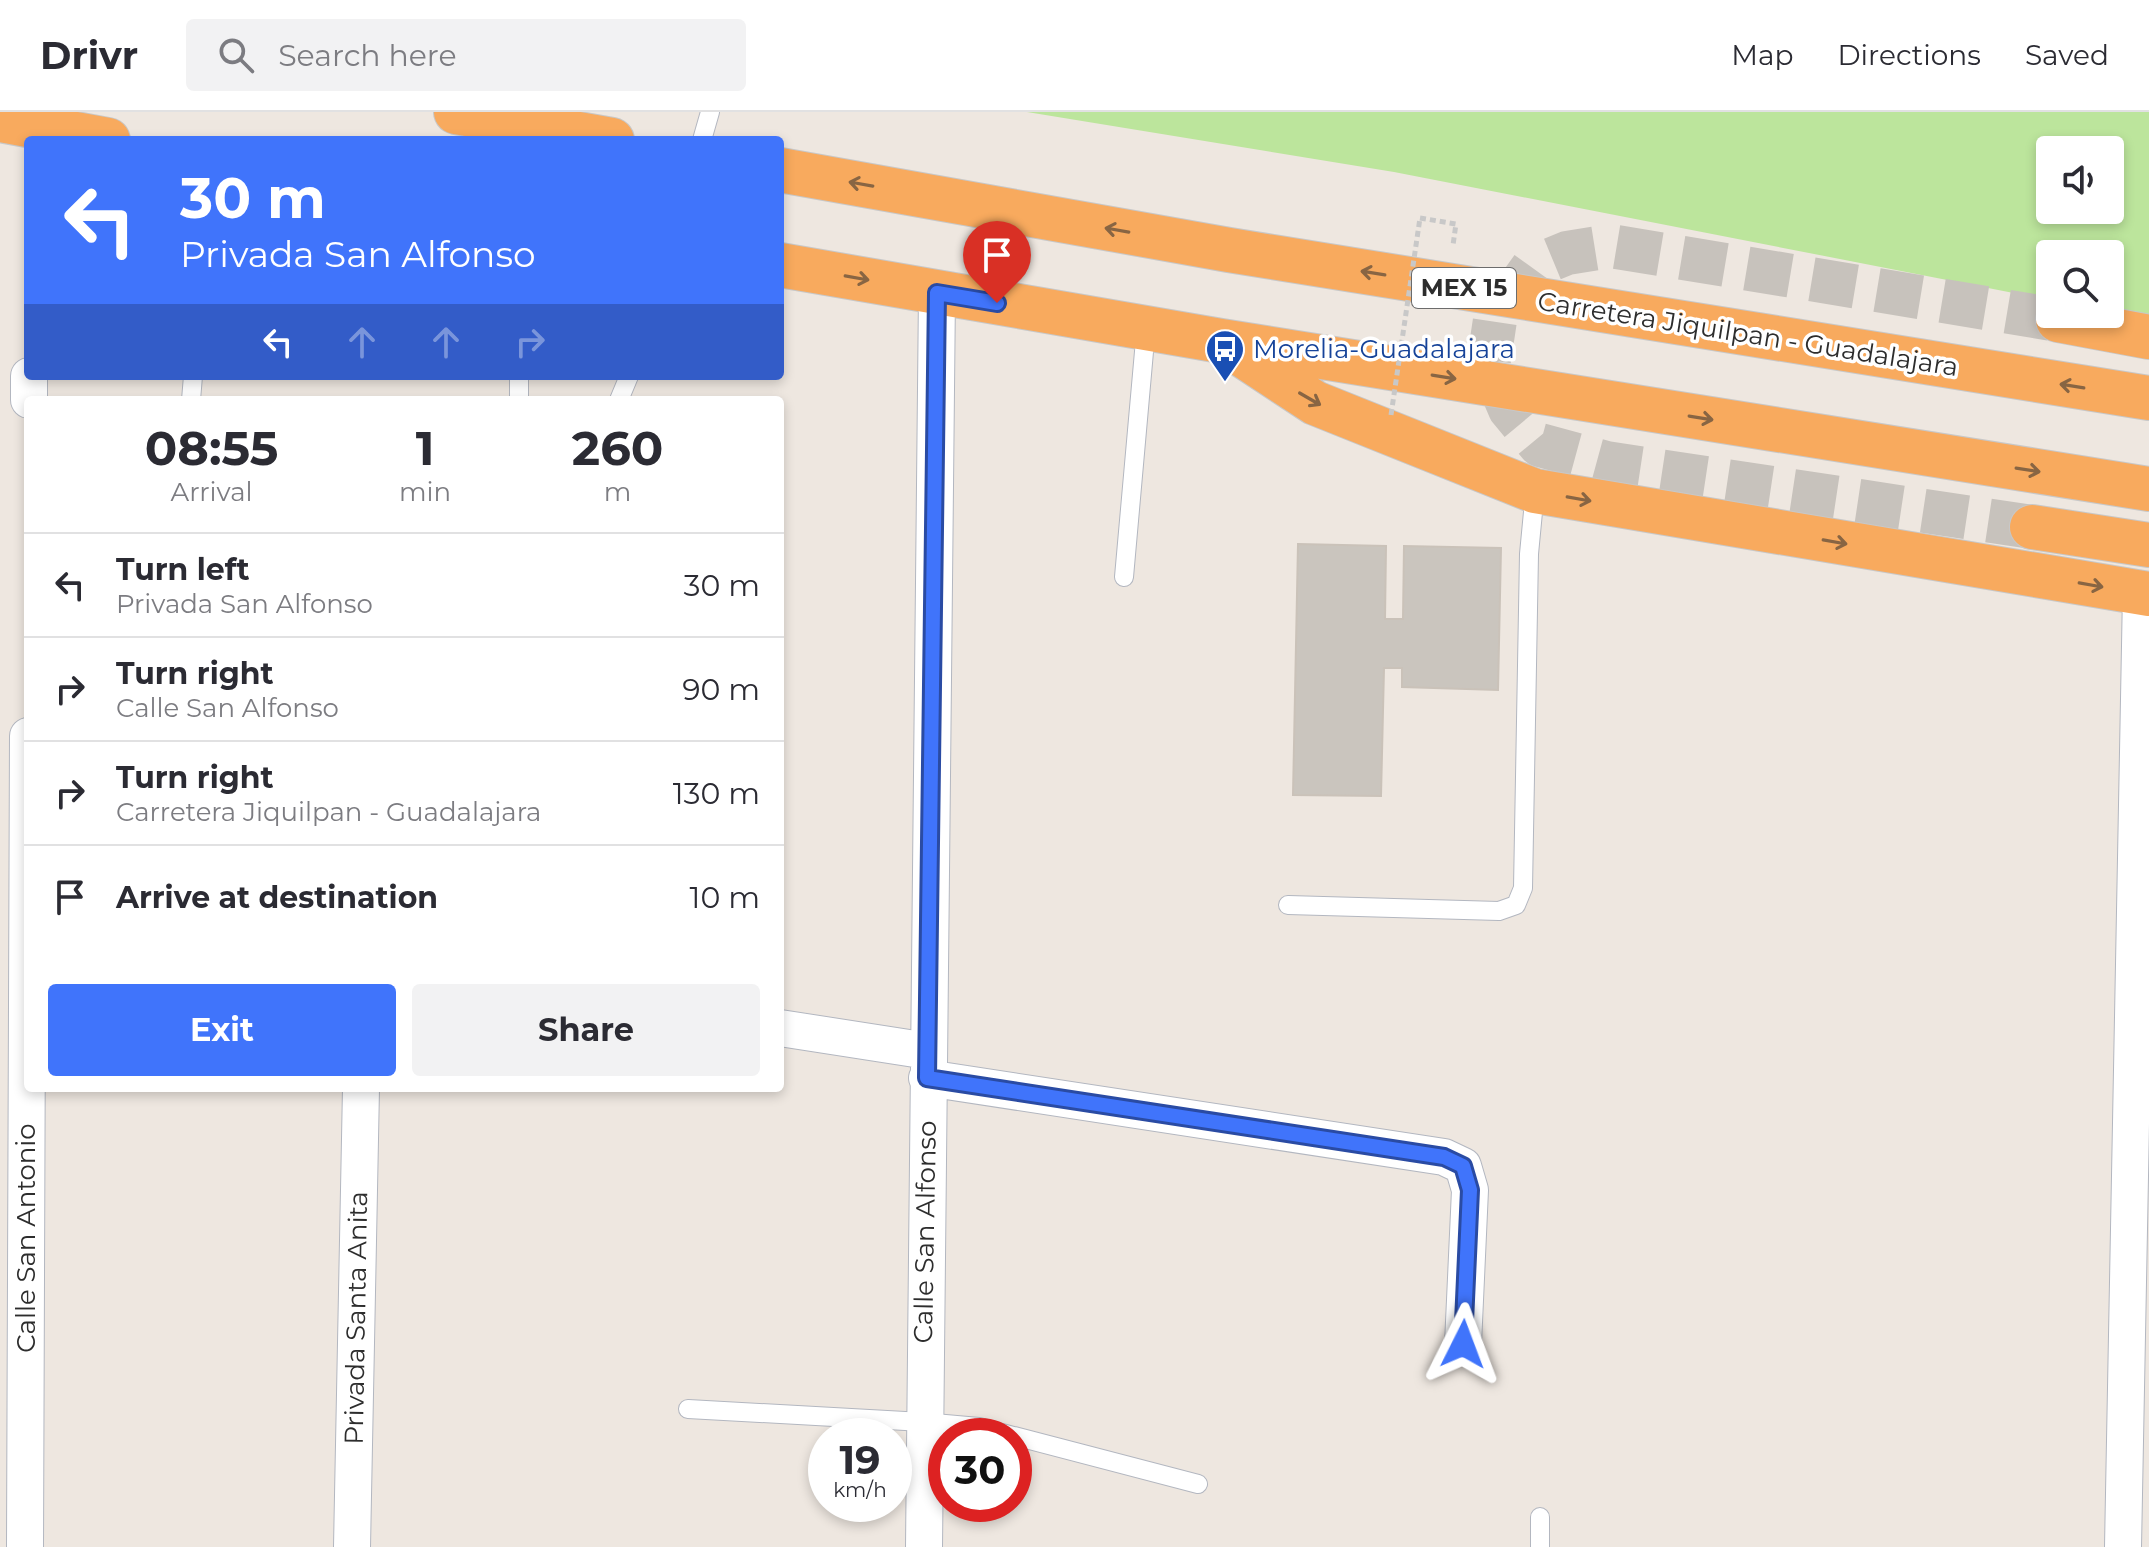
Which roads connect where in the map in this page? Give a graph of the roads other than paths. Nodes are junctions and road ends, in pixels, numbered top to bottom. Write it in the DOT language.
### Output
graph roads {
  1 [pos="456,112"];
  2 [pos="710,112"];
  3 [pos="20,129"];
  4 [pos="76,136"];
  5 [pos="590,136"];
  6 [pos="703,136"];
  7 [pos="784,171"];
  8 [pos="784,266"];
  9 [pos="937,293"];
  10 [pos="2101,328"];
  11 [pos="1146,329"];
  12 [pos="2149,337"];
  13 [pos="1221,341"];
  14 [pos="2149,398"];
  15 [pos="2149,489"];
  16 [pos="1535,491"];
  17 [pos="2032,527"];
  18 [pos="2149,545"];
  19 [pos="1124,577"];
  20 [pos="2145,594"];
  21 [pos="2143,687"];
  22 [pos="1288,905"];
  23 [pos="784,1029"];
  24 [pos="927,1064"];
  25 [pos="27,1092"];
  26 [pos="361,1092"];
  27 [pos="1463,1344"];
  28 [pos="688,1409"];
  29 [pos="923,1422"];
  30 [pos="928,1422"];
  31 [pos="1032,1441"];
  32 [pos="1198,1484"];
  33 [pos="1540,1517"];
  34 [pos="25,1547"];
  35 [pos="352,1547"];
  36 [pos="924,1547"];
  37 [pos="1540,1547"];
  38 [pos="2123,1547"];
  1 -- 5 [label="highway"];
  2 -- 6 [label="lane"];
  3 -- 4 [label="highway"];
  14 -- 7 [label="highway, Carretera Jiquilpan - Guadalajara / MEX 15, one-way"];
  8 -- 9 [label="highway, one-way"];
  9 -- 11 [label="highway"];
  9 -- 24 [label="street, Calle San Alfonso"];
  10 -- 12 [label="highway"];
  11 -- 13 [label="highway"];
  11 -- 19 [label="lane"];
  13 -- 15 [label="highway, one-way"];
  13 -- 16 [label="highway, one-way"];
  16 -- 20 [label="highway, one-way"];
  16 -- 22 [label="lane"];
  17 -- 18 [label="highway"];
  20 -- 21 [label="street"];
  21 -- 38 [label="street"];
  23 -- 24 [label="street"];
  24 -- 27 [label="street"];
  24 -- 29 [label="street, Calle San Alfonso"];
  25 -- 34 [label="street, Calle San Antonio"];
  26 -- 35 [label="street, Privada Santa Anita"];
  28 -- 29 [label="lane"];
  29 -- 30 [label="lane"];
  29 -- 36 [label="street, Calle San Alfonso"];
  31 -- 32 [label="lane"];
  33 -- 37 [label="lane"];
}
